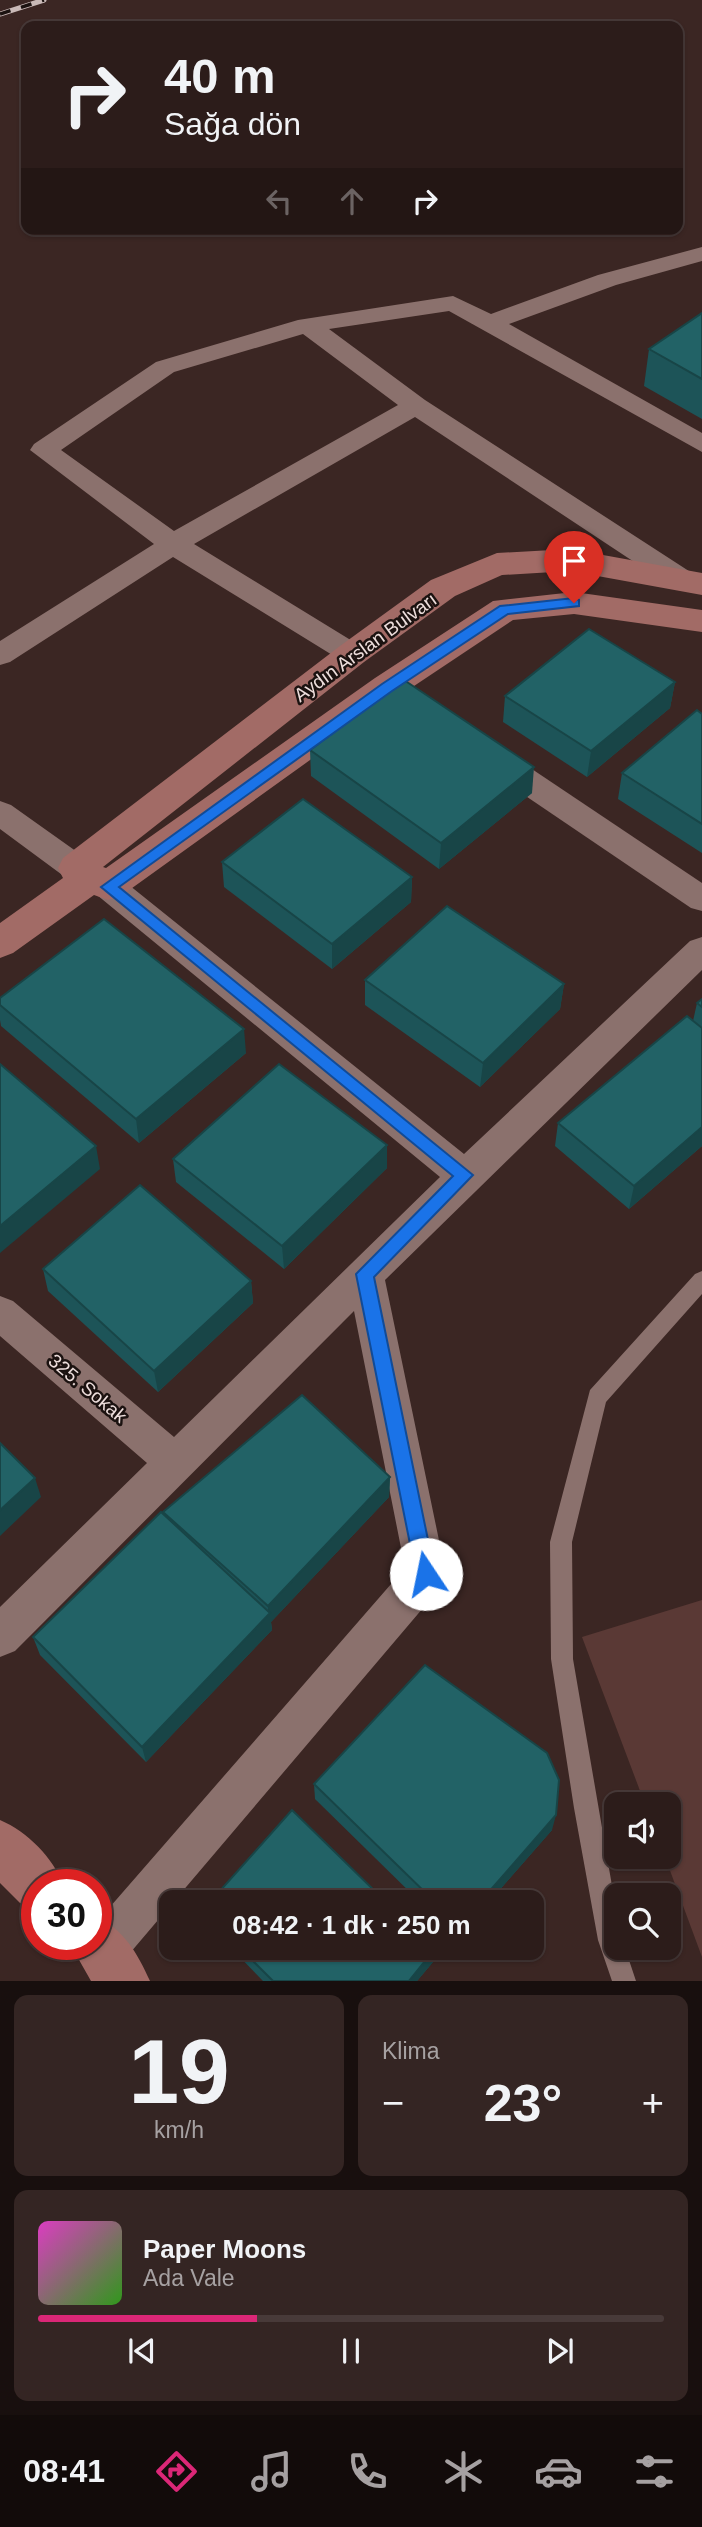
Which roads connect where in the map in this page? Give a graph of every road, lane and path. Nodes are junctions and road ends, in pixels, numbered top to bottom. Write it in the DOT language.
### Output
graph roads {
  1 [pos="702,254"];
  2 [pos="490,323"];
  3 [pos="307,325"];
  4 [pos="416,406"];
  5 [pos="702,444"];
  6 [pos="173,544"];
  7 [pos="694,583"];
  8 [pos="702,621"];
  9 [pos="352,654"];
  10 [pos="0,655"];
  11 [pos="466,740"];
  12 [pos="0,813"];
  13 [pos="92,877"];
  14 [pos="702,899"];
  15 [pos="0,943"];
  16 [pos="702,950"];
  17 [pos="465,1175"];
  18 [pos="365,1274"];
  19 [pos="702,1280"];
  20 [pos="0,1313"];
  21 [pos="176,1463"];
  22 [pos="0,1636"];
  23 [pos="0,1846"];
  24 [pos="22,1869"];
  25 [pos="112,1953"];
  26 [pos="624,1981"];
  1 -- 2 [label="street"];
  2 -- 3 [label="street"];
  2 -- 5 [label="street"];
  3 -- 4 [label="street"];
  3 -- 6 [label="street"];
  4 -- 6 [label="street"];
  4 -- 7 [label="street"];
  6 -- 9 [label="street"];
  6 -- 10 [label="street"];
  7 -- 9 [label="street, Aydın Arslan Bulvarı"];
  8 -- 13 [label="street"];
  9 -- 13 [label="street, Aydın Arslan Bulvarı"];
  11 -- 14 [label="street"];
  12 -- 13 [label="street"];
  13 -- 15 [label="street, Aydın Arslan Bulvarı"];
  13 -- 17 [label="street"];
  16 -- 17 [label="street"];
  17 -- 18 [label="street"];
  18 -- 21 [label="street"];
  18 -- 25 [label="street"];
  19 -- 26 [label="lane"];
  20 -- 21 [label="street, 325. Sokak"];
  21 -- 22 [label="street"];
  23 -- 24 [label="street"];
}
